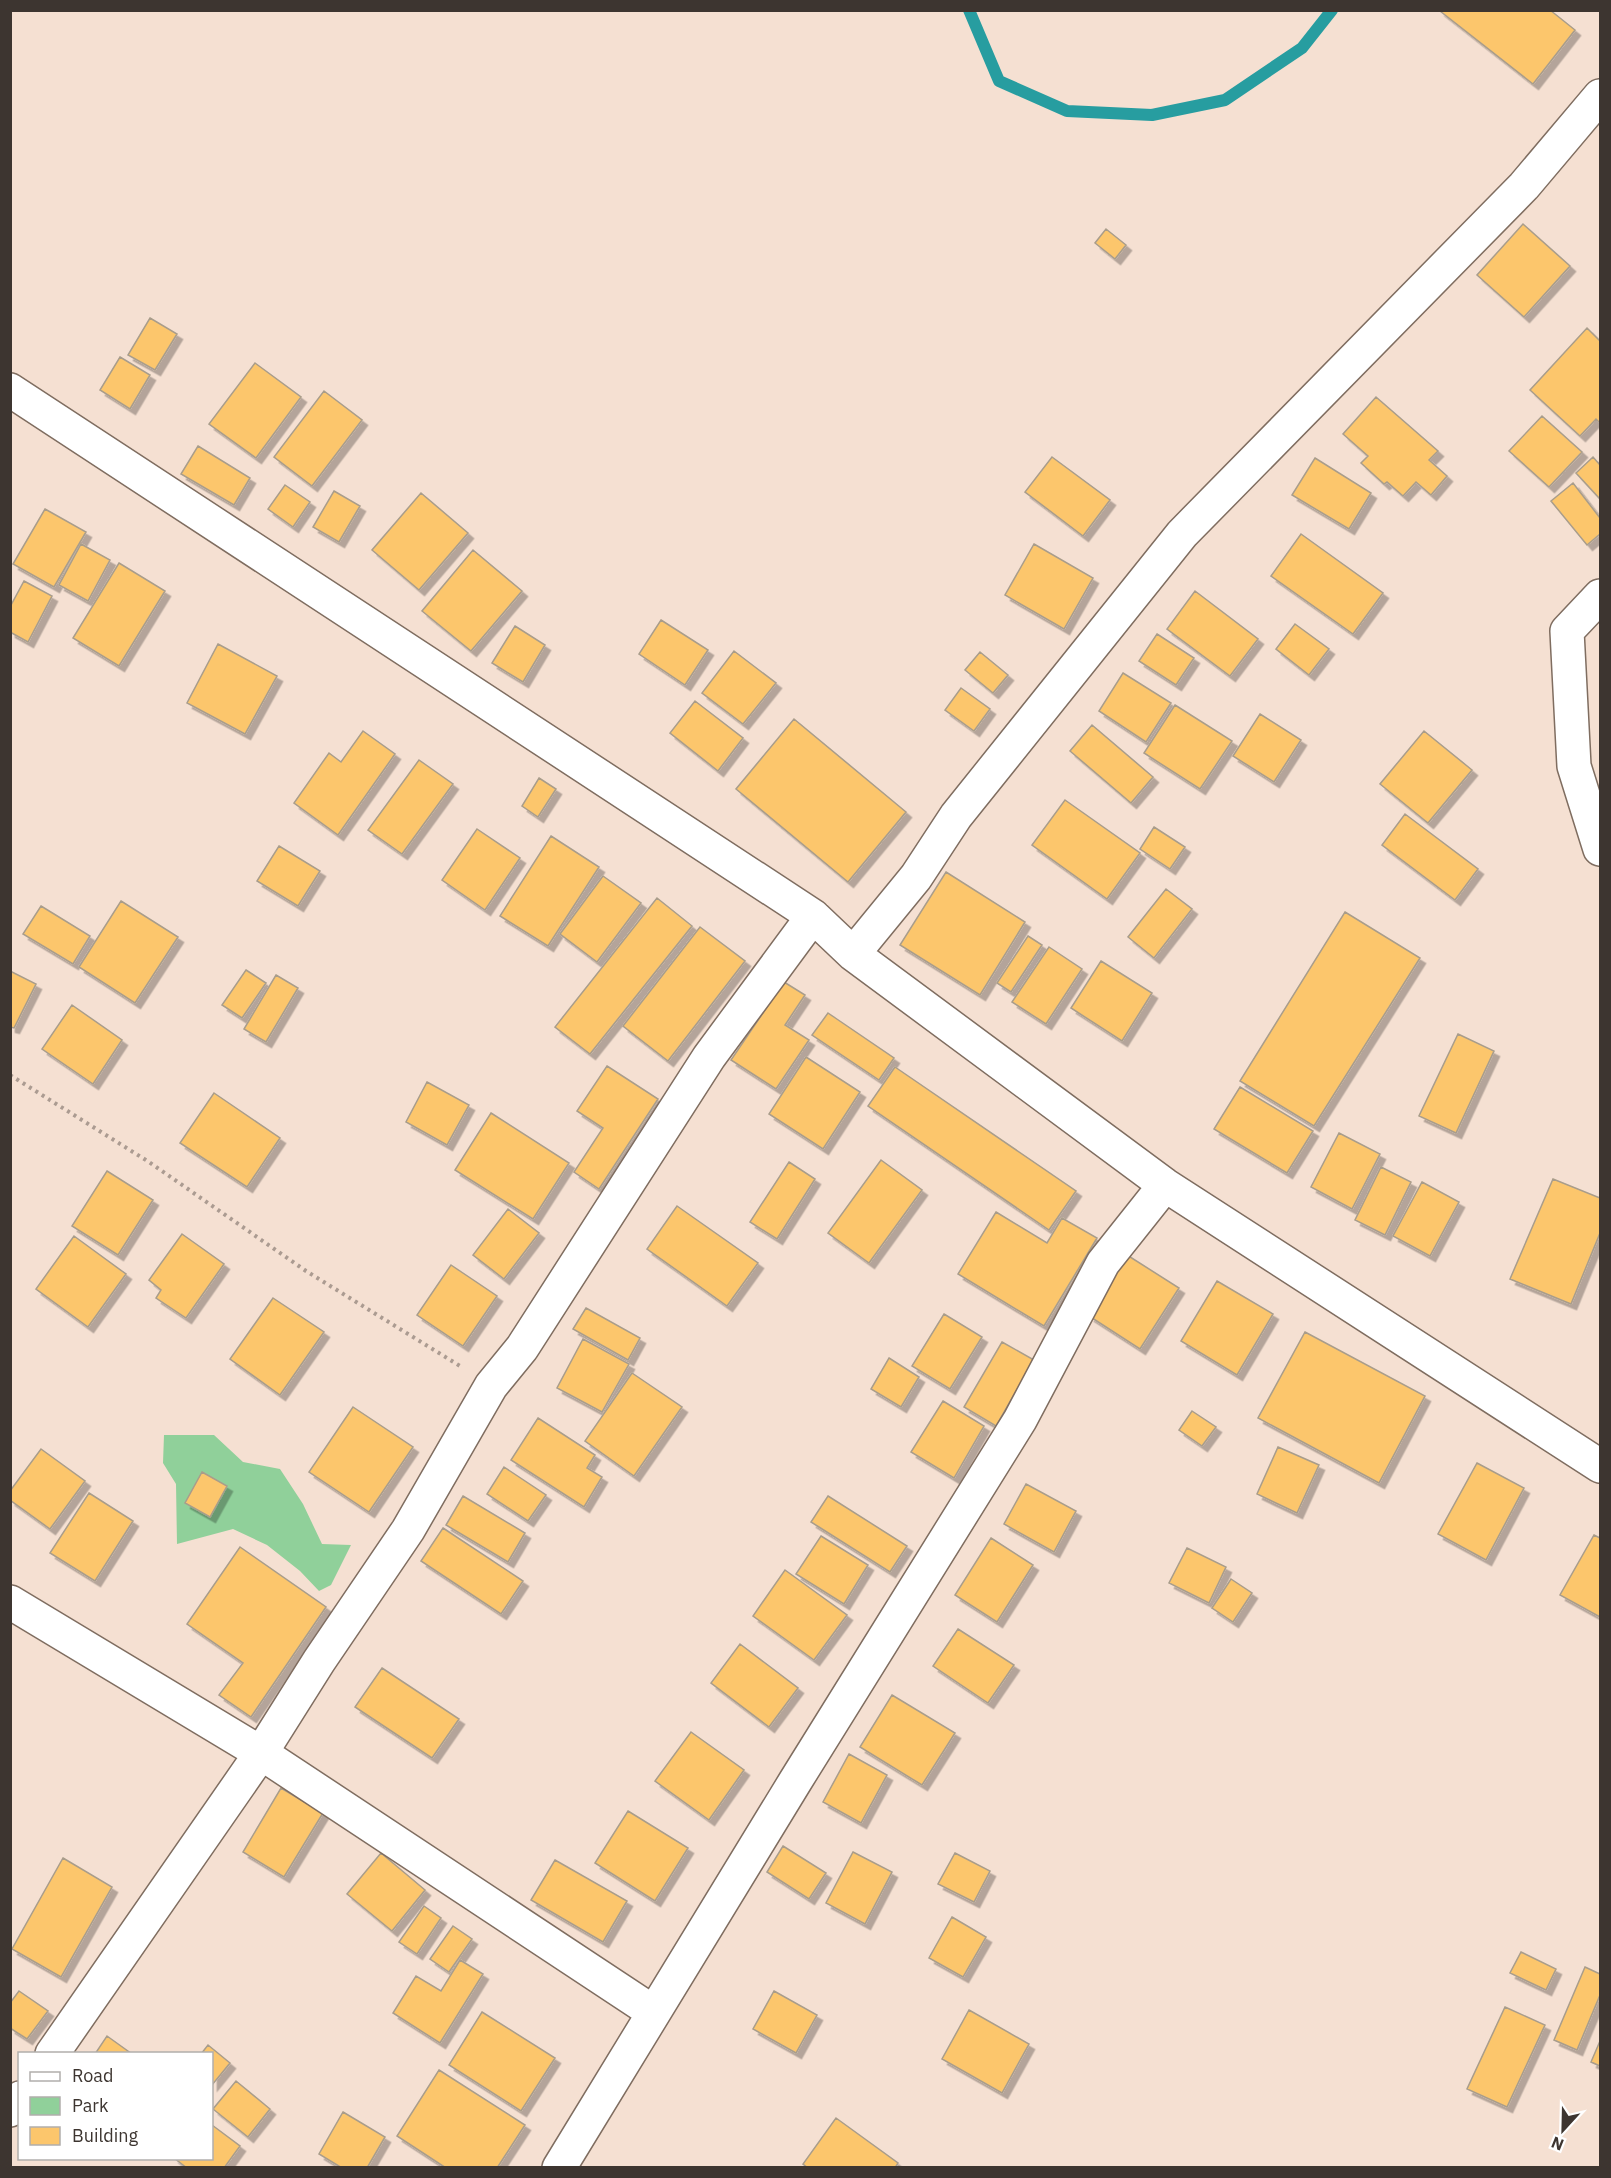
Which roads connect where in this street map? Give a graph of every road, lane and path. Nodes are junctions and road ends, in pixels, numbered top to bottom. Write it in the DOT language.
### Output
graph roads {
  1 [pos="1600,96"];
  2 [pos="10,390"];
  3 [pos="1600,596"];
  4 [pos="1600,849"];
  5 [pos="813,916"];
  6 [pos="853,954"];
  7 [pos="10,1075"];
  8 [pos="1165,1185"];
  9 [pos="491,1386"];
  10 [pos="1600,1466"];
  11 [pos="10,1602"];
  12 [pos="261,1753"];
  13 [pos="653,2012"];
  14 [pos="53,2052"];
  15 [pos="559,2168"];
  1 -- 6 [label="street"];
  2 -- 5 [label="street"];
  3 -- 4 [label="street"];
  5 -- 6 [label="street"];
  5 -- 9 [label="street"];
  6 -- 8 [label="street"];
  7 -- 9 [label="path"];
  8 -- 10 [label="street"];
  8 -- 13 [label="street"];
  9 -- 12 [label="street"];
  11 -- 12 [label="street"];
  12 -- 13 [label="street"];
  12 -- 14 [label="street"];
  13 -- 15 [label="street"];
}
